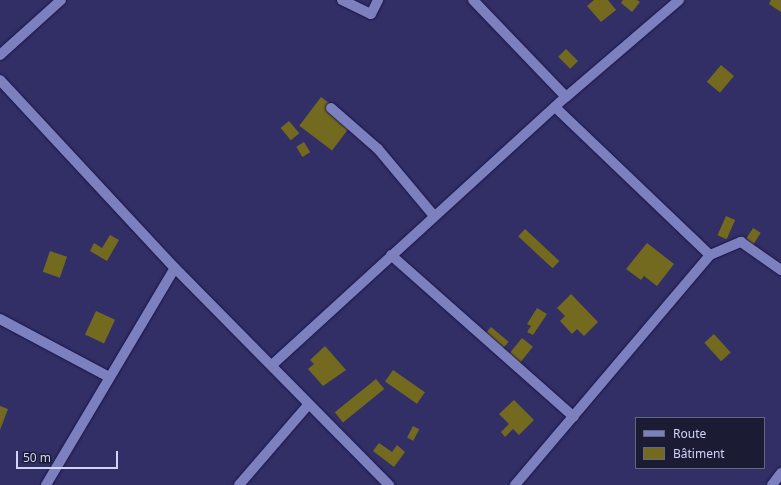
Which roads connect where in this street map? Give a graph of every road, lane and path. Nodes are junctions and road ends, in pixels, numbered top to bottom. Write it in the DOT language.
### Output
graph roads {
  1 [pos="61,0"];
  2 [pos="342,0"];
  3 [pos="378,0"];
  4 [pos="473,0"];
  5 [pos="679,0"];
  6 [pos="0,55"];
  7 [pos="0,80"];
  8 [pos="566,97"];
  9 [pos="556,106"];
  10 [pos="331,108"];
  11 [pos="434,216"];
  12 [pos="390,255"];
  13 [pos="710,255"];
  14 [pos="779,266"];
  15 [pos="175,268"];
  16 [pos="0,319"];
  17 [pos="272,365"];
  18 [pos="109,377"];
  19 [pos="308,405"];
  20 [pos="574,417"];
  21 [pos="781,473"];
  22 [pos="46,485"];
  23 [pos="239,485"];
  24 [pos="389,485"];
  25 [pos="515,485"];
  26 [pos="772,485"];
  1 -- 6 [label="street"];
  2 -- 3 [label="street"];
  4 -- 8 [label="street"];
  5 -- 8 [label="street"];
  7 -- 15 [label="street"];
  8 -- 9 [label="street"];
  9 -- 11 [label="street"];
  9 -- 13 [label="street"];
  10 -- 11 [label="street"];
  11 -- 12 [label="street"];
  12 -- 17 [label="street"];
  12 -- 20 [label="street"];
  13 -- 14 [label="street"];
  13 -- 20 [label="street"];
  15 -- 17 [label="street"];
  15 -- 18 [label="street"];
  16 -- 18 [label="street"];
  17 -- 19 [label="street"];
  18 -- 22 [label="street"];
  19 -- 23 [label="street"];
  19 -- 24 [label="street"];
  20 -- 25 [label="street"];
  21 -- 26 [label="street"];
}
